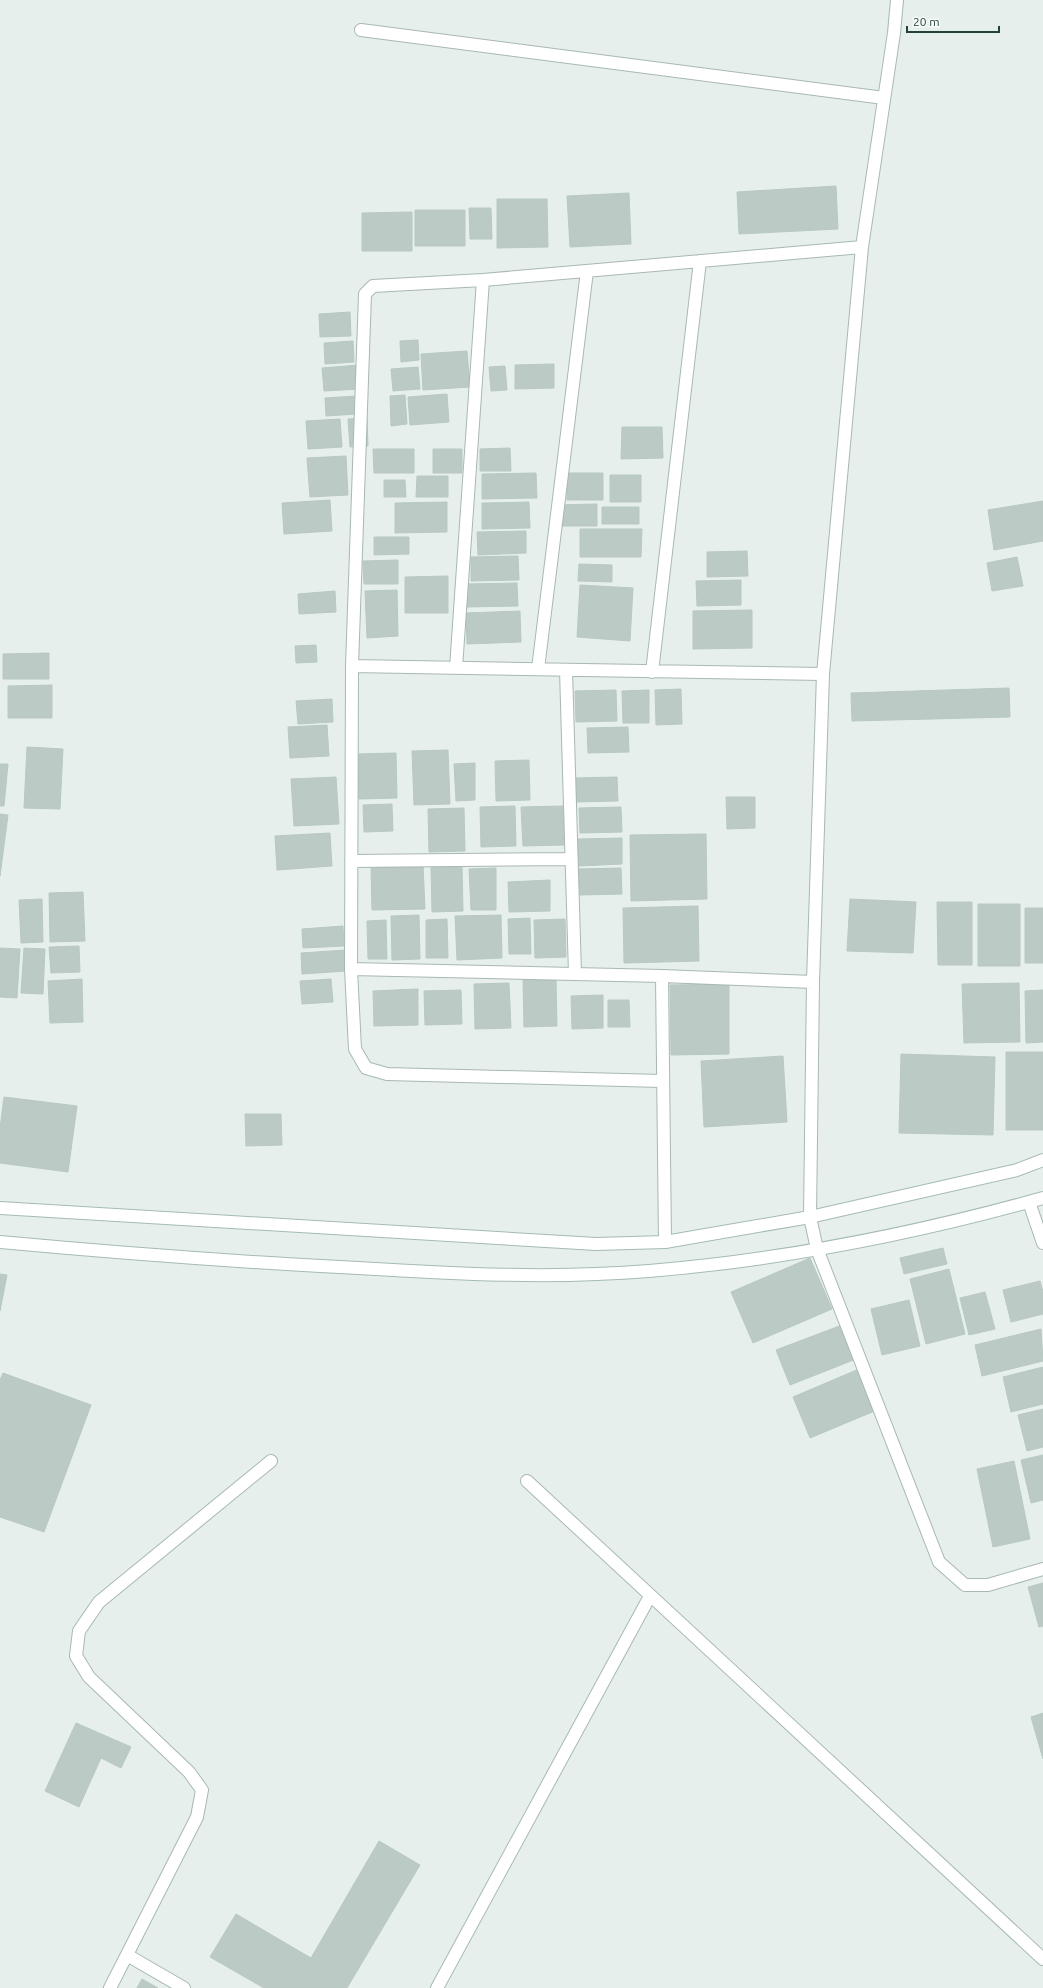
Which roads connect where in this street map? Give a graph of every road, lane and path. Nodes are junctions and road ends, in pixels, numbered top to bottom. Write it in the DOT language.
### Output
graph roads {
  1 [pos="897,0"];
  2 [pos="361,30"];
  3 [pos="884,98"];
  4 [pos="862,247"];
  5 [pos="700,261"];
  6 [pos="586,271"];
  7 [pos="483,280"];
  8 [pos="352,666"];
  9 [pos="456,668"];
  10 [pos="538,669"];
  11 [pos="566,670"];
  12 [pos="652,672"];
  13 [pos="823,674"];
  14 [pos="571,859"];
  15 [pos="351,861"];
  16 [pos="351,969"];
  17 [pos="575,974"];
  18 [pos="662,976"];
  19 [pos="813,982"];
  20 [pos="662,1081"];
  21 [pos="1043,1160"];
  22 [pos="1043,1198"];
  23 [pos="1029,1202"];
  24 [pos="0,1208"];
  25 [pos="810,1217"];
  26 [pos="0,1242"];
  27 [pos="665,1242"];
  28 [pos="1043,1243"];
  29 [pos="817,1249"];
  30 [pos="271,1462"];
  31 [pos="526,1481"];
  32 [pos="1043,1569"];
  33 [pos="650,1596"];
  34 [pos="127,1955"];
  35 [pos="1043,1959"];
  36 [pos="110,1988"];
  37 [pos="184,1988"];
  38 [pos="437,1988"];
  1 -- 3 [label="street"];
  2 -- 3 [label="street"];
  3 -- 4 [label="street"];
  4 -- 5 [label="street"];
  4 -- 13 [label="street"];
  5 -- 6 [label="street"];
  5 -- 12 [label="street"];
  6 -- 7 [label="street"];
  6 -- 10 [label="street"];
  7 -- 8 [label="street"];
  7 -- 9 [label="street"];
  8 -- 9 [label="street"];
  8 -- 15 [label="street"];
  9 -- 10 [label="street"];
  10 -- 11 [label="street"];
  11 -- 12 [label="street"];
  11 -- 14 [label="street"];
  12 -- 13 [label="street"];
  13 -- 19 [label="street"];
  14 -- 15 [label="street"];
  14 -- 17 [label="street"];
  15 -- 16 [label="street"];
  16 -- 17 [label="street"];
  16 -- 20 [label="street"];
  17 -- 18 [label="street"];
  18 -- 19 [label="street"];
  18 -- 20 [label="street"];
  19 -- 25 [label="street"];
  20 -- 27 [label="street"];
  21 -- 25 [label="street"];
  22 -- 23 [label="street"];
  23 -- 28 [label="street"];
  23 -- 29 [label="street"];
  24 -- 27 [label="street"];
  25 -- 27 [label="street"];
  25 -- 29 [label="street"];
  26 -- 29 [label="street"];
  29 -- 32 [label="street"];
  30 -- 34 [label="street"];
  31 -- 33 [label="street"];
  33 -- 35 [label="street"];
  33 -- 38 [label="street"];
  34 -- 36 [label="street"];
  34 -- 37 [label="street"];
}
